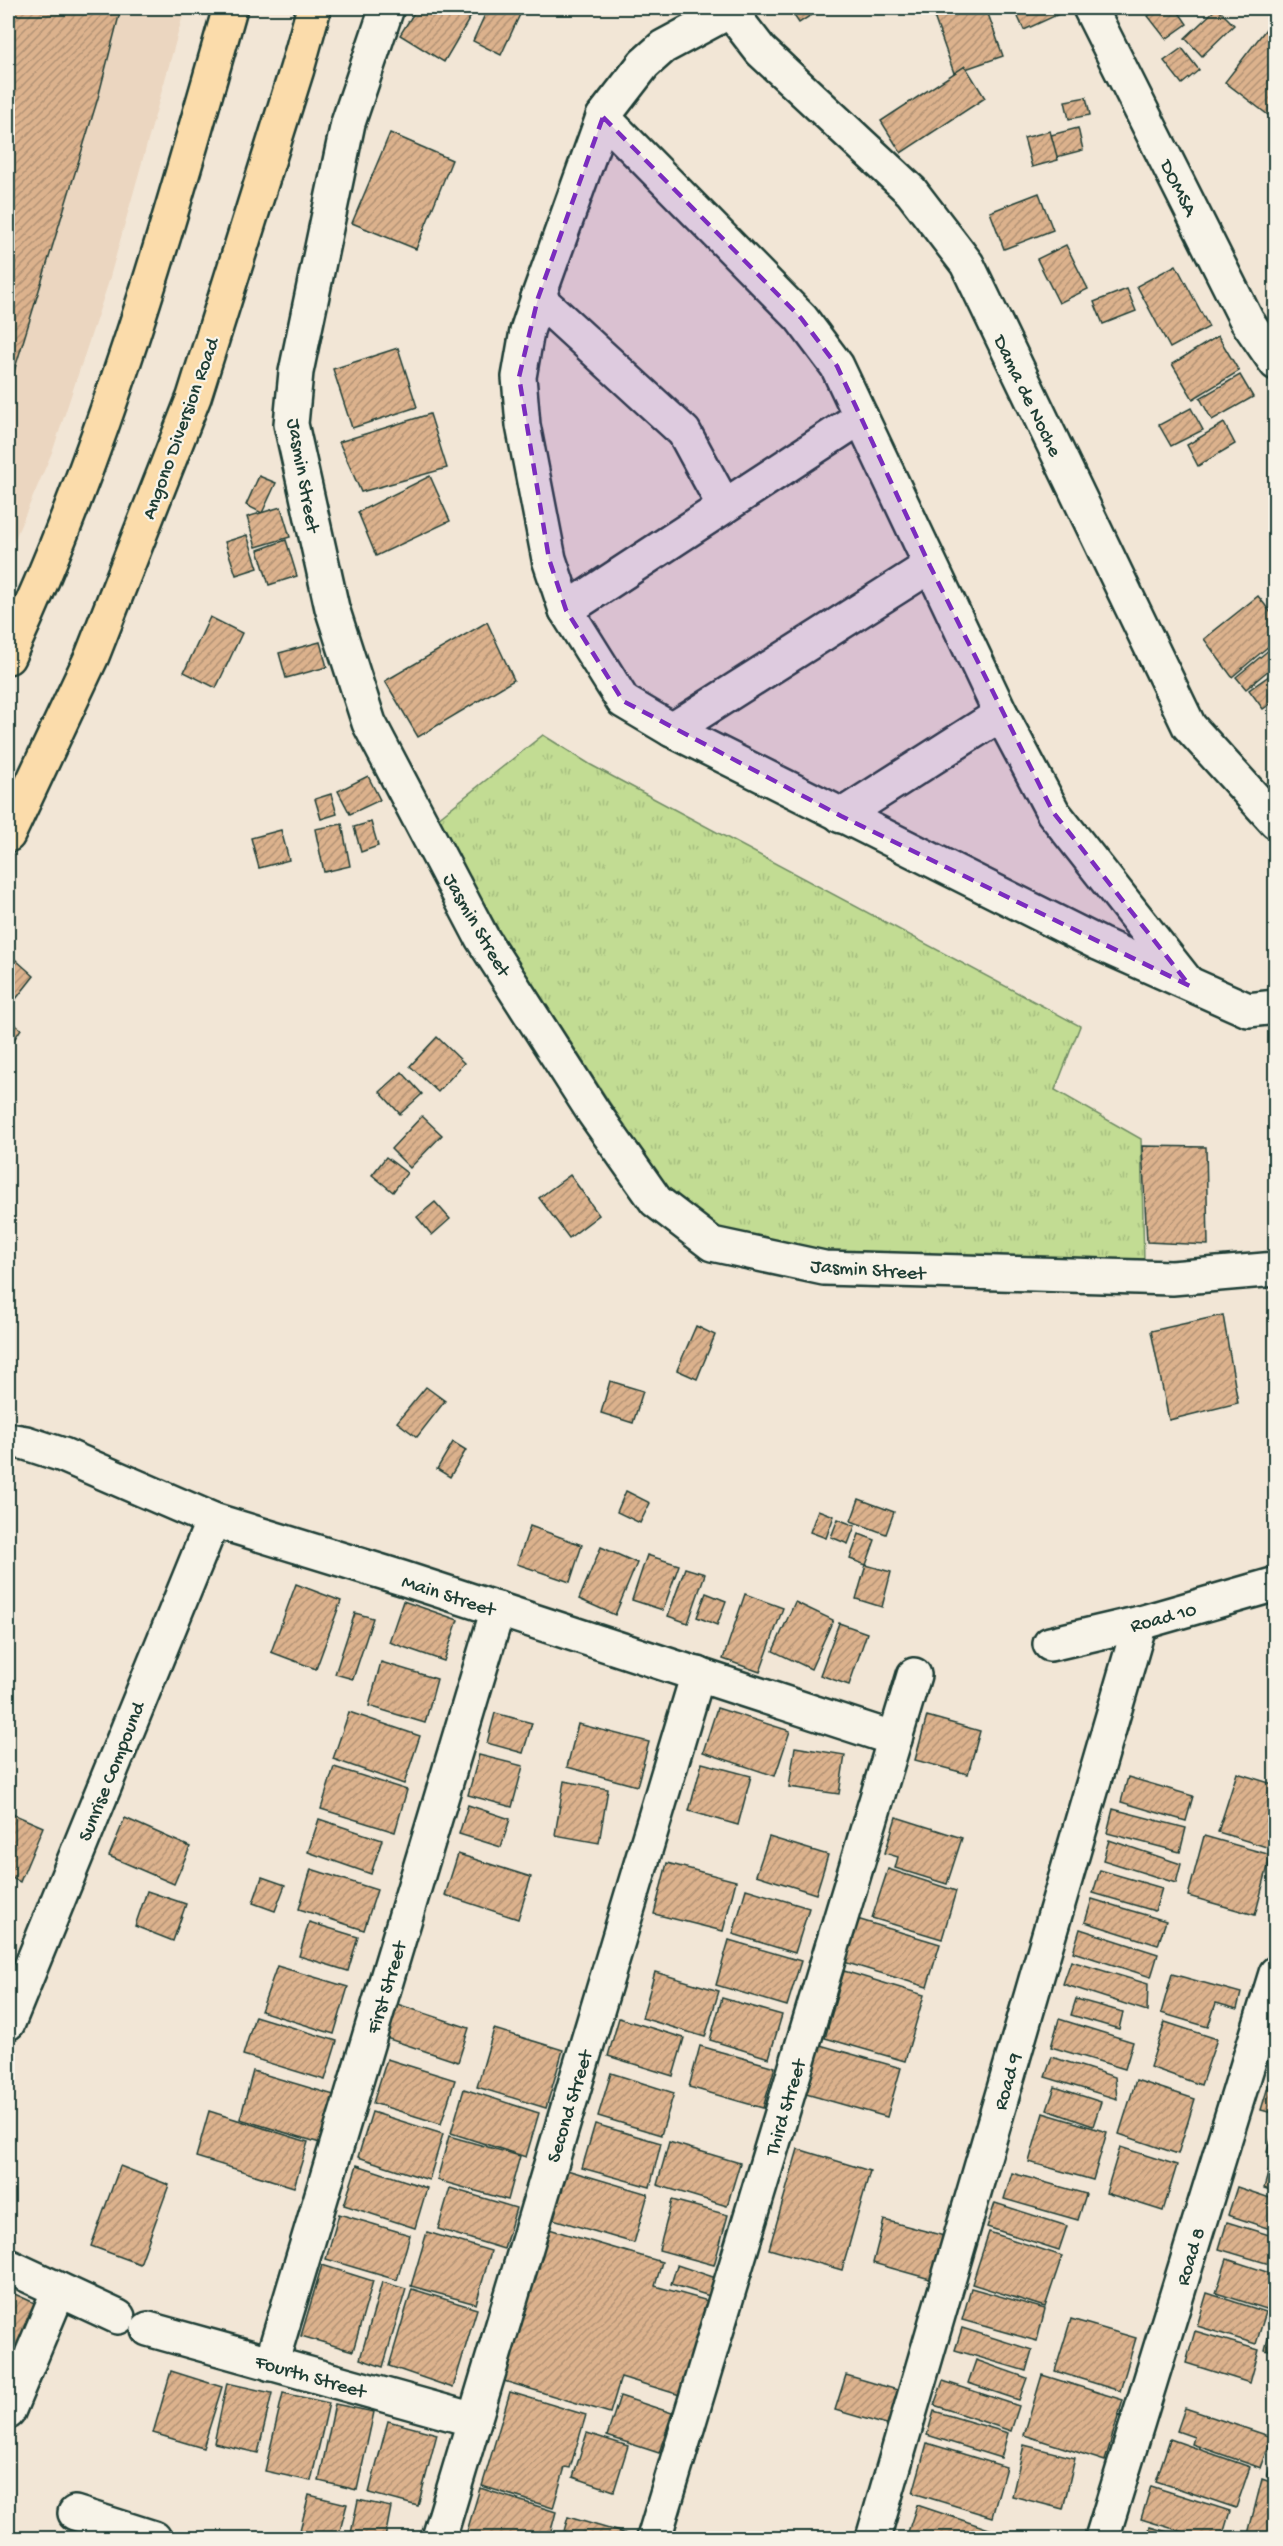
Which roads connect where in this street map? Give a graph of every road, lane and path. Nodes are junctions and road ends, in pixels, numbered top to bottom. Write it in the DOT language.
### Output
graph roads {
  1 [pos="230,8"];
  2 [pos="314,8"];
  3 [pos="387,8"];
  4 [pos="1090,8"];
  5 [pos="730,9"];
  6 [pos="603,117"];
  7 [pos="538,298"];
  8 [pos="1275,363"];
  9 [pos="861,417"];
  10 [pos="724,506"];
  11 [pos="930,566"];
  12 [pos="566,610"];
  13 [pos="8,657"];
  14 [pos="1001,714"];
  15 [pos="672,730"];
  16 [pos="841,816"];
  17 [pos="1275,822"];
  18 [pos="8,835"];
  19 [pos="1190,986"];
  20 [pos="1275,1007"];
  21 [pos="1275,1269"];
  22 [pos="8,1440"];
  23 [pos="213,1520"];
  24 [pos="1275,1584"];
  25 [pos="498,1609"];
  26 [pos="1140,1623"];
  27 [pos="1050,1644"];
  28 [pos="698,1674"];
  29 [pos="914,1675"];
  30 [pos="895,1739"];
  31 [pos="1275,1973"];
  32 [pos="8,2023"];
  33 [pos="8,2266"];
  34 [pos="59,2290"];
  35 [pos="118,2317"];
  36 [pos="148,2329"];
  37 [pos="271,2364"];
  38 [pos="8,2412"];
  39 [pos="474,2420"];
  40 [pos="75,2513"];
  41 [pos="154,2538"];
  42 [pos="439,2538"];
  43 [pos="654,2538"];
  44 [pos="873,2538"];
  45 [pos="1102,2538"];
  1 -- 13 [label="main road"];
  2 -- 18 [label="main road, Angono Diversion Road"];
  3 -- 21 [label="street, Jasmin Street"];
  4 -- 8 [label="street, DOMSA"];
  5 -- 6 [label="street"];
  5 -- 17 [label="street, Dama de Noche"];
  6 -- 7 [label="street"];
  6 -- 9 [label="street"];
  7 -- 10 [label="street"];
  7 -- 12 [label="street"];
  9 -- 10 [label="street"];
  9 -- 11 [label="street"];
  10 -- 12 [label="street"];
  11 -- 14 [label="street"];
  11 -- 15 [label="street"];
  12 -- 15 [label="street"];
  14 -- 16 [label="street"];
  14 -- 19 [label="street"];
  15 -- 16 [label="street"];
  16 -- 19 [label="street"];
  19 -- 20 [label="street"];
  22 -- 23 [label="street, Main Street"];
  23 -- 25 [label="street, Main Street"];
  23 -- 32 [label="street, Sunrise Compound"];
  24 -- 26 [label="street, Road 10"];
  25 -- 28 [label="street, Main Street"];
  25 -- 37 [label="street, First Street"];
  26 -- 27 [label="street, Road 10"];
  26 -- 44 [label="street, Road 9"];
  28 -- 30 [label="street, Main Street"];
  28 -- 39 [label="street, Second Street"];
  29 -- 30 [label="street, Third Street"];
  30 -- 43 [label="street, Third Street"];
  31 -- 45 [label="street, Road 8"];
  33 -- 34 [label="street"];
  34 -- 35 [label="street"];
  34 -- 38 [label="street"];
  36 -- 37 [label="street, Fourth Street"];
  37 -- 39 [label="street, Fourth Street"];
  39 -- 42 [label="street, Second Street"];
  40 -- 41 [label="street"];
}
